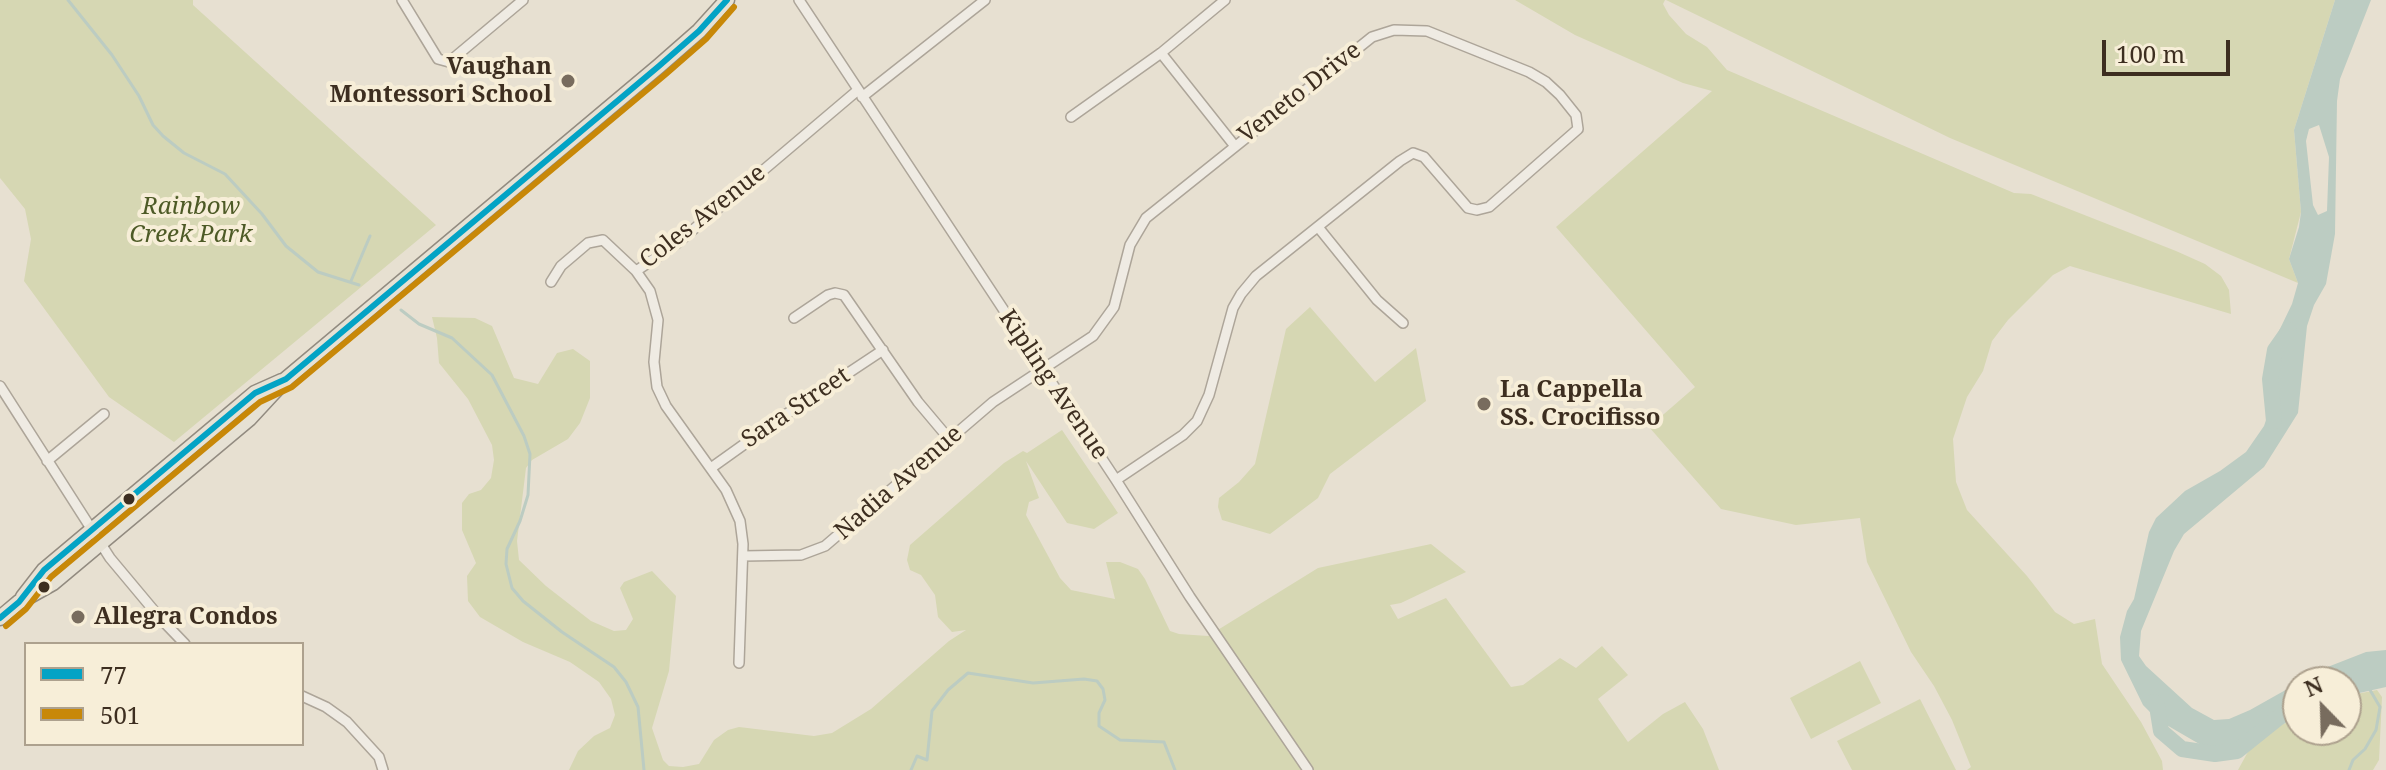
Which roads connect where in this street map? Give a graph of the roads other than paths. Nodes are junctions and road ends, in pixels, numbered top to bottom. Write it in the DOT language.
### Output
graph roads {
  1 [pos="402,0"];
  2 [pos="523,0"];
  3 [pos="727,0"];
  4 [pos="799,0"];
  5 [pos="985,0"];
  6 [pos="1225,0"];
  7 [pos="1161,53"];
  8 [pos="860,93"];
  9 [pos="1071,117"];
  10 [pos="1234,145"];
  11 [pos="1318,227"];
  12 [pos="636,271"];
  13 [pos="551,282"];
  14 [pos="794,318"];
  15 [pos="1403,323"];
  16 [pos="883,350"];
  17 [pos="1041,369"];
  18 [pos="286,379"];
  19 [pos="0,386"];
  20 [pos="104,414"];
  21 [pos="219,423"];
  22 [pos="950,440"];
  23 [pos="217,445"];
  24 [pos="47,461"];
  25 [pos="711,468"];
  26 [pos="1116,480"];
  27 [pos="93,529"];
  28 [pos="101,542"];
  29 [pos="743,556"];
  30 [pos="19,602"];
  31 [pos="0,618"];
  32 [pos="183,642"];
  33 [pos="739,663"];
  34 [pos="304,697"];
  35 [pos="383,770"];
  36 [pos="1308,770"];
  1 -- 2 [label="street"];
  3 -- 18 [label="main road"];
  4 -- 8 [label="street, Kipling Avenue"];
  5 -- 8 [label="street, Coles Avenue"];
  6 -- 7 [label="street"];
  7 -- 9 [label="street"];
  7 -- 10 [label="street"];
  8 -- 12 [label="street, Coles Avenue"];
  8 -- 17 [label="street, Kipling Avenue"];
  10 -- 11 [label="street, Veneto Drive"];
  10 -- 17 [label="street, Veneto Drive"];
  11 -- 15 [label="street"];
  11 -- 26 [label="street, Veneto Drive"];
  12 -- 13 [label="street, Coles Avenue"];
  12 -- 25 [label="street"];
  14 -- 16 [label="street"];
  16 -- 22 [label="street"];
  16 -- 25 [label="street, Sara Street"];
  17 -- 22 [label="street, Nadia Avenue"];
  17 -- 26 [label="street, Kipling Avenue"];
  18 -- 21 [label="main road"];
  18 -- 23 [label="main road"];
  19 -- 24 [label="street"];
  20 -- 24 [label="street"];
  21 -- 23 [label="main road"];
  21 -- 27 [label="main road"];
  22 -- 29 [label="street, Nadia Avenue"];
  23 -- 28 [label="main road"];
  24 -- 27 [label="street"];
  25 -- 29 [label="street"];
  26 -- 36 [label="street, Kipling Avenue"];
  27 -- 28 [label="street"];
  27 -- 30 [label="main road"];
  28 -- 30 [label="main road"];
  28 -- 32 [label="street"];
  29 -- 33 [label="street"];
  30 -- 31 [label="main road"];
  34 -- 35 [label="street"];
}
